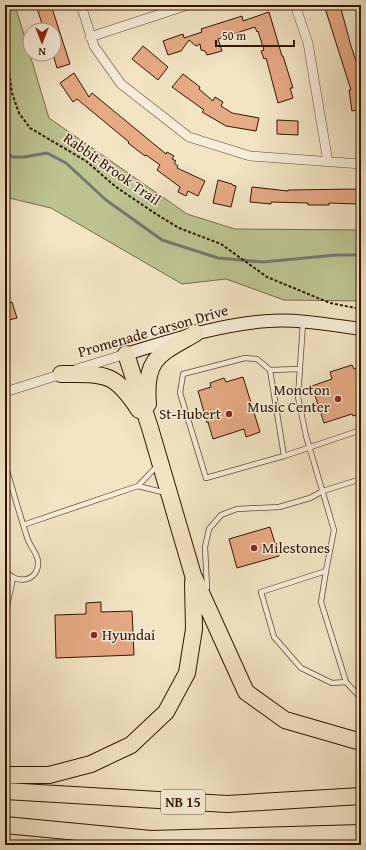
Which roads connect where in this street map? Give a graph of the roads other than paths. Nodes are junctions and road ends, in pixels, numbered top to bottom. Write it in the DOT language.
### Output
graph roads {
  1 [pos="81,5"];
  2 [pos="188,5"];
  3 [pos="295,5"];
  4 [pos="90,37"];
  5 [pos="328,162"];
  6 [pos="361,164"];
  7 [pos="303,322"];
  8 [pos="361,329"];
  9 [pos="196,333"];
  10 [pos="126,354"];
  11 [pos="299,369"];
  12 [pos="270,370"];
  13 [pos="61,374"];
  14 [pos="5,392"];
  15 [pos="150,428"];
  16 [pos="361,430"];
  17 [pos="309,447"];
  18 [pos="284,456"];
  19 [pos="5,463"];
  20 [pos="160,463"];
  21 [pos="361,479"];
  22 [pos="10,481"];
  23 [pos="5,483"];
  24 [pos="138,486"];
  25 [pos="323,492"];
  26 [pos="169,493"];
  27 [pos="23,526"];
  28 [pos="5,569"];
  29 [pos="326,571"];
  30 [pos="193,575"];
  31 [pos="13,578"];
  32 [pos="207,590"];
  33 [pos="209,598"];
  34 [pos="5,616"];
  35 [pos="214,621"];
  36 [pos="346,682"];
  37 [pos="361,696"];
  38 [pos="361,742"];
  39 [pos="5,775"];
  40 [pos="5,791"];
  41 [pos="361,796"];
  42 [pos="5,825"];
  43 [pos="5,832"];
  44 [pos="361,833"];
  45 [pos="164,845"];
  1 -- 4 [label="street"];
  2 -- 4 [label="street"];
  3 -- 5 [label="street"];
  4 -- 5 [label="street"];
  5 -- 6 [label="street"];
  7 -- 8 [label="street, Promenade Carson Drive"];
  7 -- 9 [label="street, Promenade Carson Drive"];
  7 -- 11 [label="lane"];
  9 -- 10 [label="street, Promenade Carson Drive"];
  9 -- 15 [label="highway"];
  10 -- 13 [label="street, Promenade Carson Drive"];
  10 -- 15 [label="highway"];
  11 -- 12 [label="lane"];
  11 -- 17 [label="lane"];
  12 -- 18 [label="lane"];
  12 -- 18 [label="lane"];
  13 -- 14 [label="street, Promenade Carson Drive"];
  13 -- 15 [label="highway"];
  15 -- 20 [label="highway"];
  16 -- 17 [label="lane"];
  17 -- 18 [label="lane"];
  17 -- 25 [label="lane"];
  19 -- 22 [label="lane"];
  20 -- 24 [label="lane"];
  20 -- 26 [label="highway"];
  21 -- 25 [label="lane"];
  22 -- 23 [label="lane"];
  22 -- 27 [label="lane"];
  24 -- 26 [label="lane"];
  24 -- 27 [label="lane"];
  25 -- 29 [label="lane"];
  25 -- 32 [label="lane"];
  26 -- 30 [label="highway"];
  27 -- 31 [label="lane"];
  28 -- 31 [label="lane"];
  29 -- 36 [label="lane"];
  29 -- 36 [label="lane"];
  30 -- 35 [label="highway"];
  30 -- 39 [label="highway"];
  31 -- 34 [label="lane"];
  33 -- 35 [label="lane"];
  35 -- 38 [label="highway"];
  36 -- 37 [label="lane"];
  40 -- 41 [label="highway, NB 15"];
  42 -- 44 [label="highway"];
  43 -- 45 [label="highway"];
}
